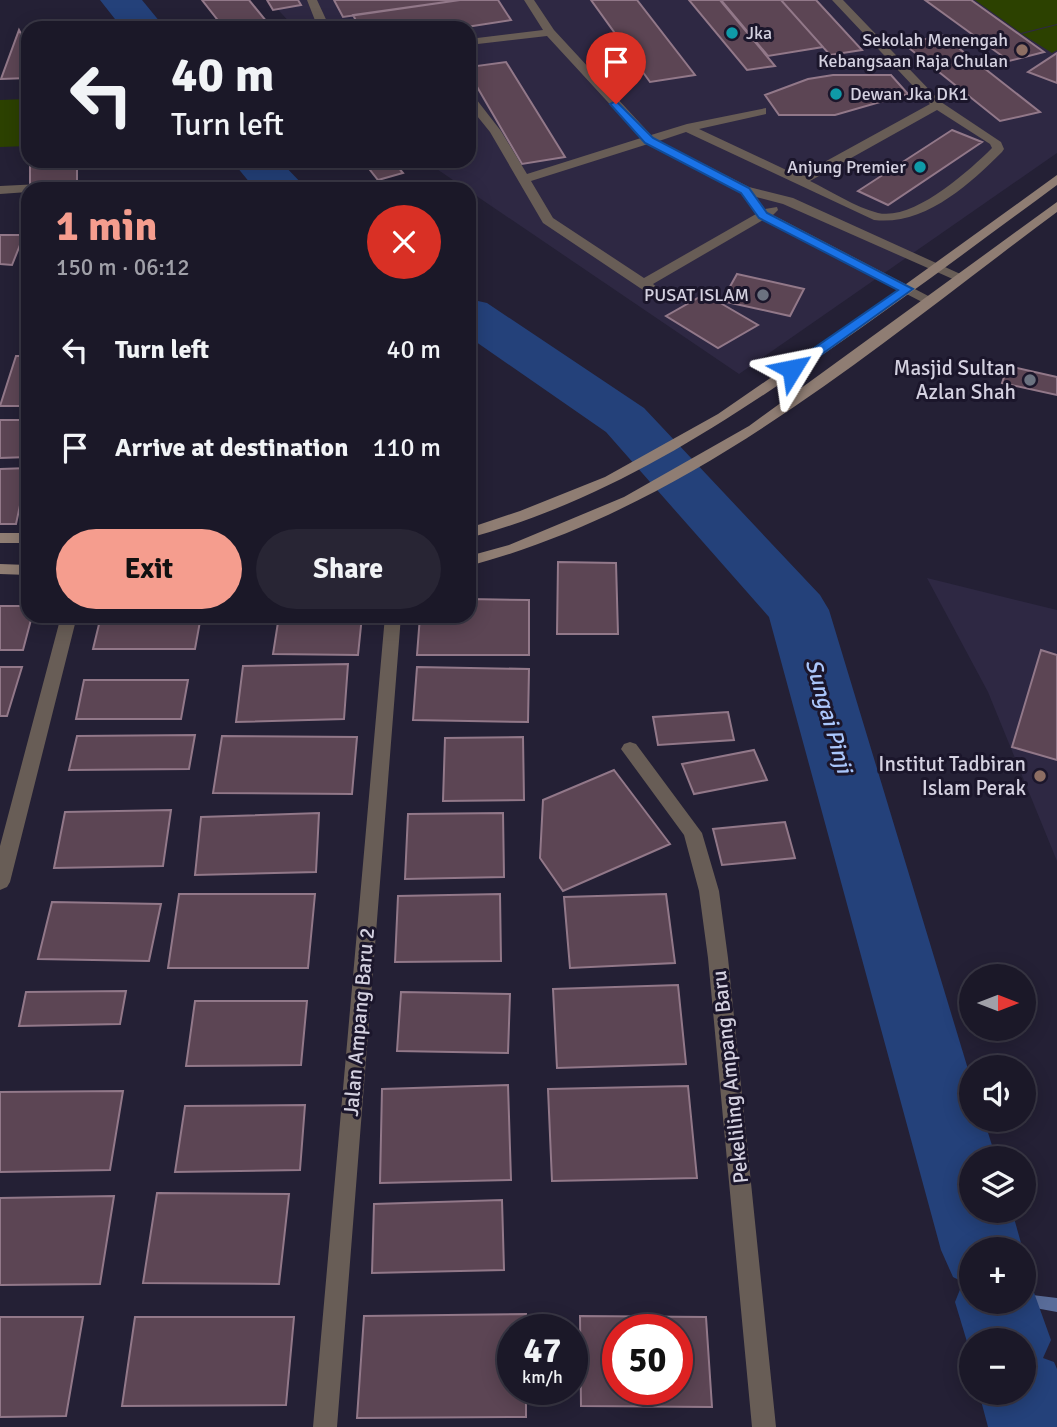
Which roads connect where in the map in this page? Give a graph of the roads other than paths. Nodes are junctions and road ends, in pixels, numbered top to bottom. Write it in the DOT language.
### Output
graph roads {
  1 [pos="312,0"];
  2 [pos="529,0"];
  3 [pos="837,0"];
  4 [pos="321,21"];
  5 [pos="550,32"];
  6 [pos="476,41"];
  7 [pos="937,104"];
  8 [pos="476,107"];
  9 [pos="762,111"];
  10 [pos="687,128"];
  11 [pos="649,140"];
  12 [pos="1057,178"];
  13 [pos="523,179"];
  14 [pos="800,181"];
  15 [pos="21,189"];
  16 [pos="0,190"];
  17 [pos="745,190"];
  18 [pos="788,201"];
  19 [pos="1057,205"];
  20 [pos="763,215"];
  21 [pos="937,267"];
  22 [pos="960,277"];
  23 [pos="644,284"];
  24 [pos="907,289"];
  25 [pos="657,293"];
  26 [pos="929,300"];
  27 [pos="476,531"];
  28 [pos="0,538"];
  29 [pos="21,538"];
  30 [pos="476,559"];
  31 [pos="0,569"];
  32 [pos="21,570"];
  33 [pos="67,623"];
  34 [pos="392,623"];
  35 [pos="630,749"];
  36 [pos="0,882"];
  37 [pos="325,1427"];
  38 [pos="764,1427"];
  1 -- 4 [label="street"];
  2 -- 5 [label="street"];
  3 -- 7 [label="street"];
  5 -- 6 [label="street"];
  5 -- 11 [label="street"];
  7 -- 14 [label="street"];
  7 -- 14 [label="street"];
  8 -- 13 [label="street"];
  9 -- 10 [label="street"];
  10 -- 11 [label="street"];
  10 -- 14 [label="street"];
  11 -- 13 [label="street"];
  11 -- 17 [label="street"];
  12 -- 21 [label="main road"];
  13 -- 23 [label="street"];
  15 -- 16 [label="street"];
  17 -- 18 [label="street"];
  17 -- 20 [label="street"];
  18 -- 20 [label="street"];
  18 -- 21 [label="street"];
  19 -- 22 [label="main road"];
  20 -- 23 [label="street"];
  20 -- 24 [label="street"];
  21 -- 22 [label="street"];
  21 -- 24 [label="main road"];
  22 -- 26 [label="main road"];
  23 -- 25 [label="street"];
  24 -- 26 [label="street"];
  24 -- 27 [label="main road"];
  26 -- 30 [label="main road"];
  28 -- 29 [label="main road"];
  31 -- 32 [label="main road"];
  33 -- 36 [label="street"];
  34 -- 37 [label="street, Jalan Ampang Baru 2"];
  35 -- 38 [label="street, Pekeliling Ampang Baru"];
}
